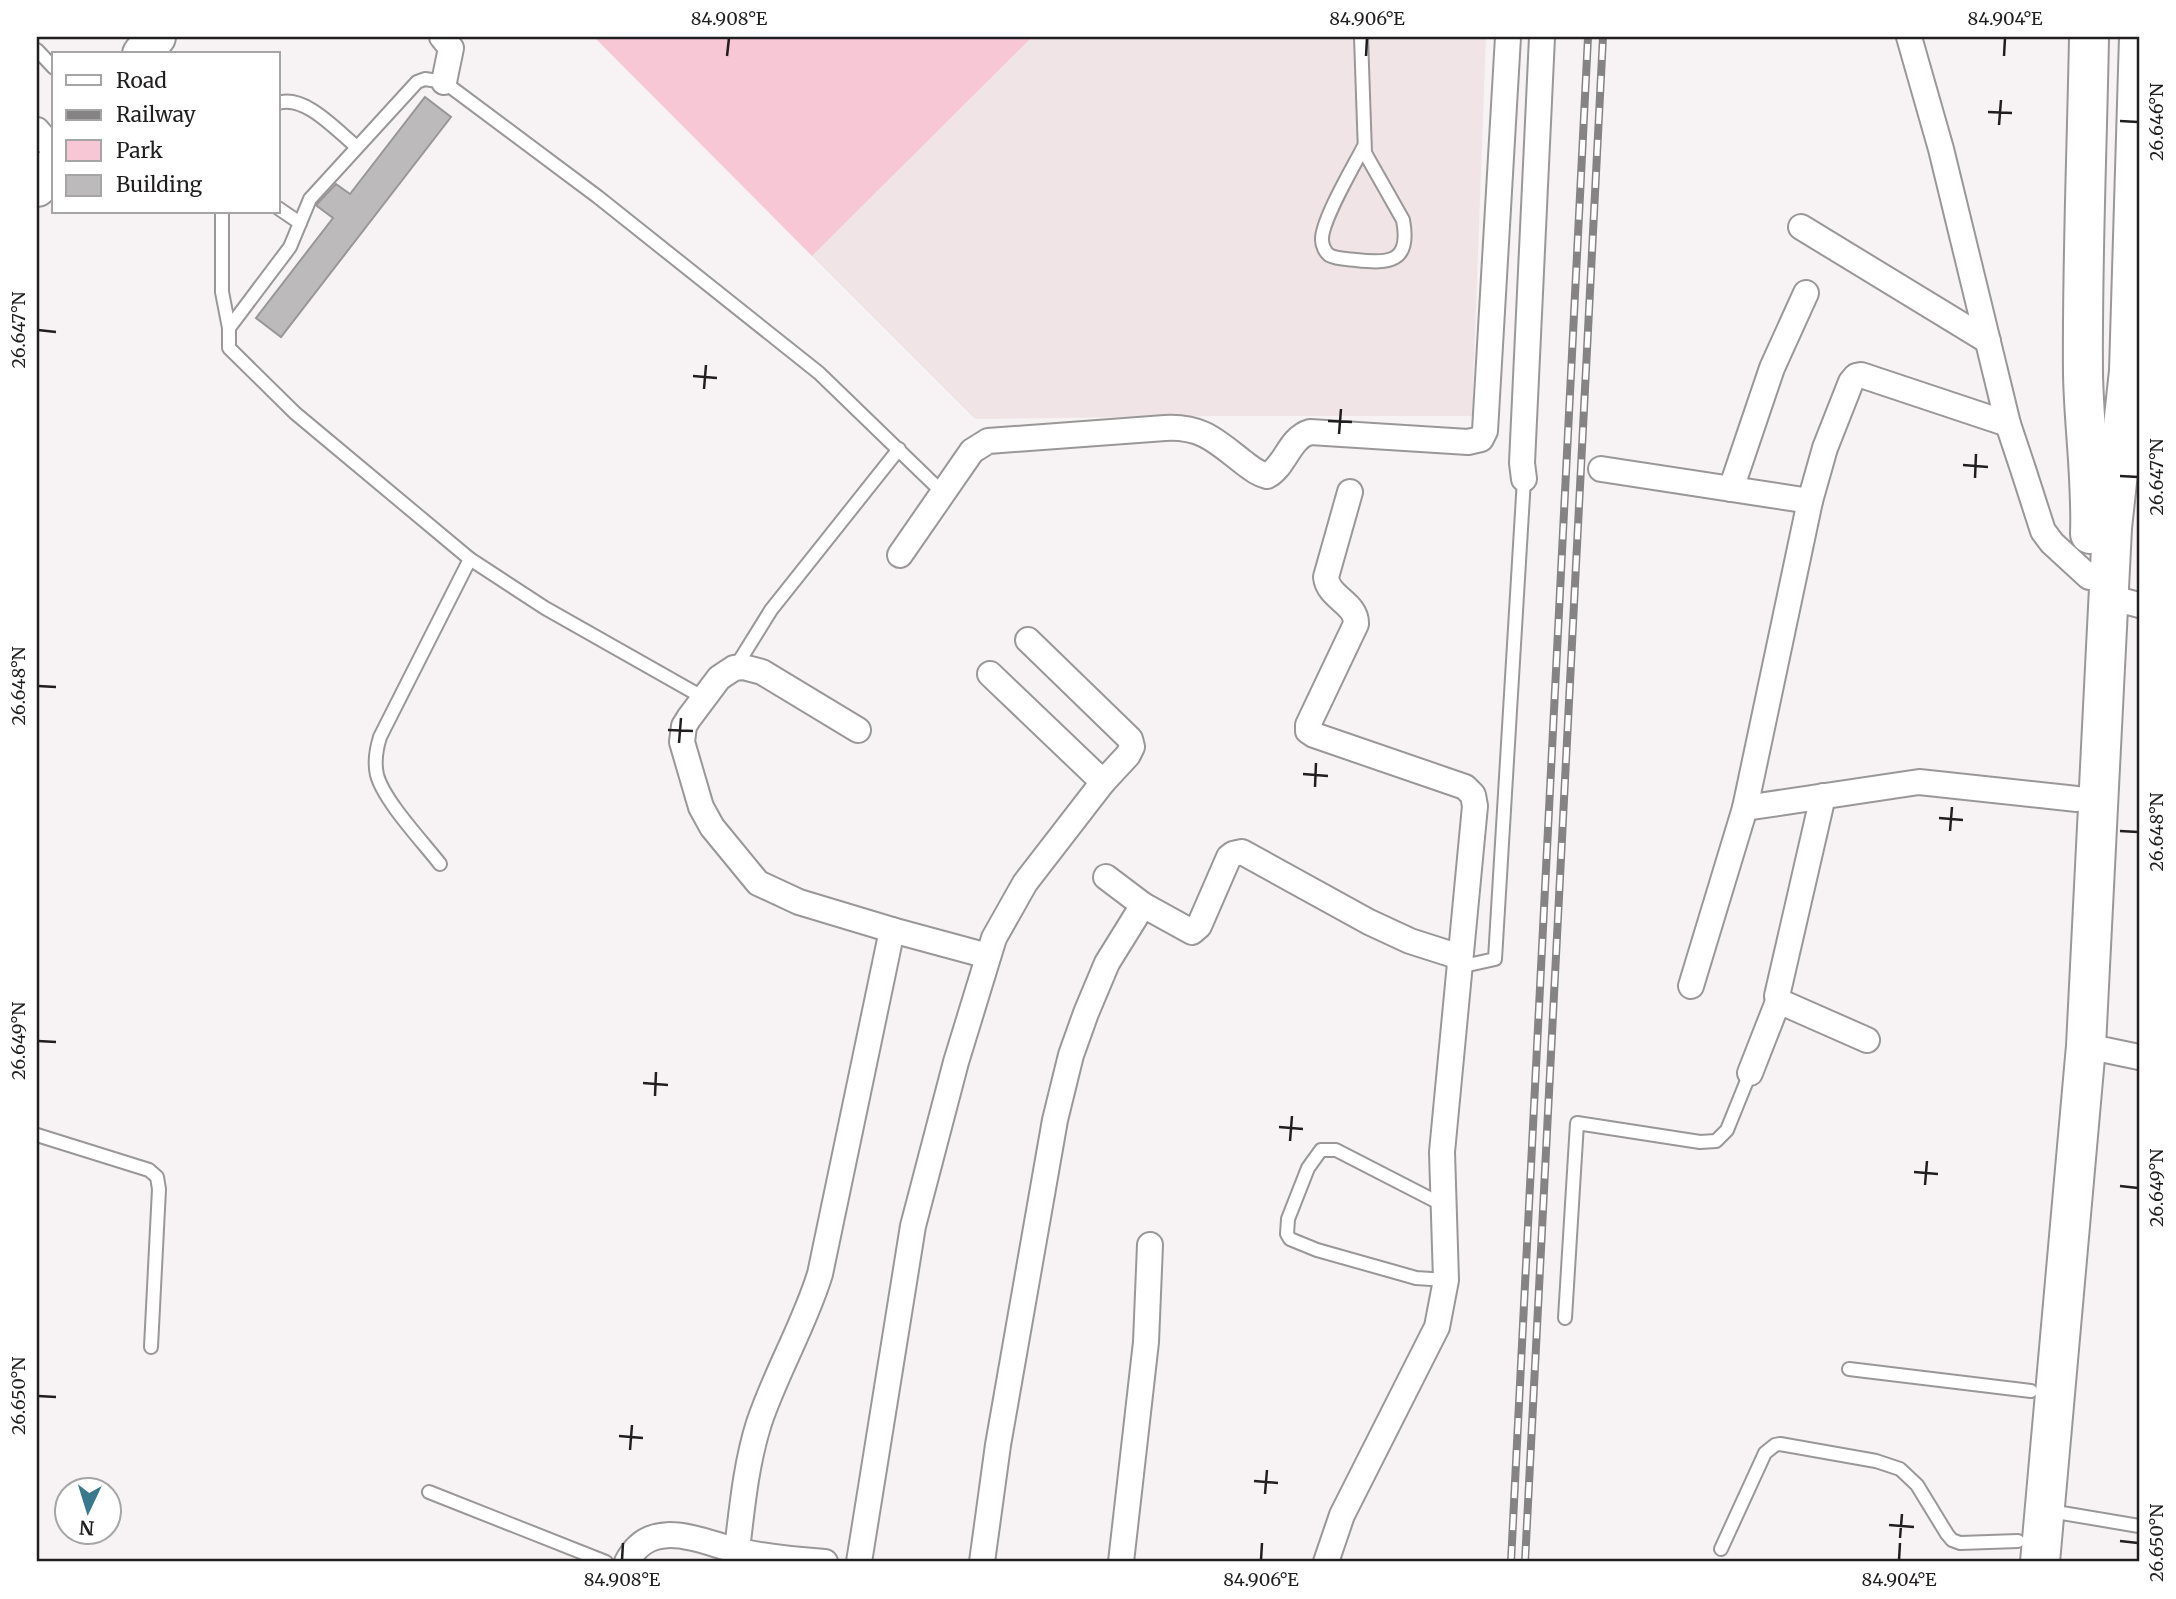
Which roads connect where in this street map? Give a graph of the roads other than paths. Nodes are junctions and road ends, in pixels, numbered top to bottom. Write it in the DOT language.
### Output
graph roads {
  1 [pos="442,37"];
  2 [pos="1361,37"];
  3 [pos="1508,37"];
  4 [pos="1542,37"];
  5 [pos="1909,37"];
  6 [pos="2090,37"];
  7 [pos="2111,37"];
  8 [pos="2139,37"];
  9 [pos="37,50"];
  10 [pos="52,66"];
  11 [pos="444,82"];
  12 [pos="280,102"];
  13 [pos="37,130"];
  14 [pos="1364,146"];
  15 [pos="357,147"];
  16 [pos="52,148"];
  17 [pos="52,168"];
  18 [pos="37,187"];
  19 [pos="280,209"];
  20 [pos="222,214"];
  21 [pos="2136,214"];
  22 [pos="300,223"];
  23 [pos="1801,227"];
  24 [pos="1806,293"];
  25 [pos="229,328"];
  26 [pos="1988,341"];
  27 [pos="2008,424"];
  28 [pos="2114,448"];
  29 [pos="899,449"];
  30 [pos="1601,470"];
  31 [pos="1524,479"];
  32 [pos="1731,489"];
  33 [pos="1350,492"];
  34 [pos="943,493"];
  35 [pos="1810,502"];
  36 [pos="900,555"];
  37 [pos="470,559"];
  38 [pos="2112,593"];
  39 [pos="1028,640"];
  40 [pos="734,668"];
  41 [pos="990,674"];
  42 [pos="704,698"];
  43 [pos="858,730"];
  44 [pos="1103,782"];
  45 [pos="1823,796"];
  46 [pos="2077,799"];
  47 [pos="1745,808"];
  48 [pos="440,864"];
  49 [pos="1106,877"];
  50 [pos="1143,905"];
  51 [pos="892,930"];
  52 [pos="988,956"];
  53 [pos="1460,962"];
  54 [pos="1691,986"];
  55 [pos="1779,999"];
  56 [pos="1867,1040"];
  57 [pos="2086,1046"];
  58 [pos="2139,1057"];
  59 [pos="1751,1073"];
  60 [pos="37,1135"];
  61 [pos="1443,1205"];
  62 [pos="1150,1245"];
  63 [pos="1446,1280"];
  64 [pos="1565,1318"];
  65 [pos="150,1347"];
  66 [pos="1849,1369"];
  67 [pos="2031,1391"];
  68 [pos="429,1493"];
  69 [pos="2045,1511"];
  70 [pos="2139,1526"];
  71 [pos="1721,1549"];
  72 [pos="737,1550"];
  73 [pos="2025,1555"];
  74 [pos="606,1562"];
  75 [pos="628,1562"];
  76 [pos="825,1562"];
  77 [pos="859,1562"];
  78 [pos="982,1562"];
  79 [pos="1121,1562"];
  80 [pos="1326,1562"];
  1 -- 11 [label="street"];
  2 -- 14 [label="lane"];
  3 -- 34 [label="street"];
  4 -- 31 [label="street"];
  5 -- 26 [label="street"];
  6 -- 28 [label="main road"];
  7 -- 28 [label="main road"];
  8 -- 21 [label="main road"];
  9 -- 10 [label="lane"];
  11 -- 15 [label="lane"];
  11 -- 29 [label="lane"];
  12 -- 15 [label="lane"];
  13 -- 16 [label="street"];
  14 -- 14 [label="lane"];
  15 -- 22 [label="lane"];
  17 -- 18 [label="main road"];
  19 -- 22 [label="lane"];
  20 -- 25 [label="lane"];
  21 -- 28 [label="main road"];
  22 -- 25 [label="lane"];
  23 -- 26 [label="street"];
  24 -- 32 [label="street"];
  25 -- 37 [label="lane"];
  26 -- 27 [label="street"];
  27 -- 35 [label="street"];
  27 -- 38 [label="street"];
  28 -- 38 [label="main road"];
  29 -- 34 [label="lane"];
  29 -- 40 [label="lane"];
  30 -- 32 [label="street"];
  31 -- 53 [label="lane"];
  32 -- 35 [label="street"];
  33 -- 53 [label="street"];
  34 -- 36 [label="street"];
  35 -- 47 [label="street"];
  37 -- 42 [label="lane"];
  37 -- 48 [label="lane"];
  38 -- 46 [label="main road"];
  38 -- 57 [label="main road"];
  39 -- 44 [label="street"];
  40 -- 42 [label="street"];
  40 -- 43 [label="street"];
  41 -- 44 [label="street"];
  42 -- 51 [label="street"];
  44 -- 52 [label="street"];
  45 -- 46 [label="street"];
  45 -- 47 [label="street"];
  45 -- 55 [label="street"];
  46 -- 67 [label="main road"];
  47 -- 54 [label="street"];
  49 -- 50 [label="street"];
  50 -- 53 [label="street"];
  50 -- 78 [label="street"];
  51 -- 52 [label="street"];
  51 -- 72 [label="street"];
  52 -- 77 [label="street"];
  53 -- 61 [label="street"];
  55 -- 56 [label="street"];
  55 -- 59 [label="street"];
  57 -- 58 [label="street"];
  57 -- 69 [label="main road"];
  59 -- 64 [label="lane"];
  60 -- 65 [label="lane"];
  61 -- 63 [label="street"];
  61 -- 63 [label="lane"];
  62 -- 79 [label="street"];
  63 -- 80 [label="street"];
  66 -- 67 [label="lane"];
  67 -- 73 [label="main road"];
  68 -- 74 [label="lane"];
  69 -- 70 [label="lane"];
  69 -- 73 [label="main road"];
  71 -- 73 [label="lane"];
  72 -- 75 [label="street"];
  72 -- 76 [label="street"];
}
